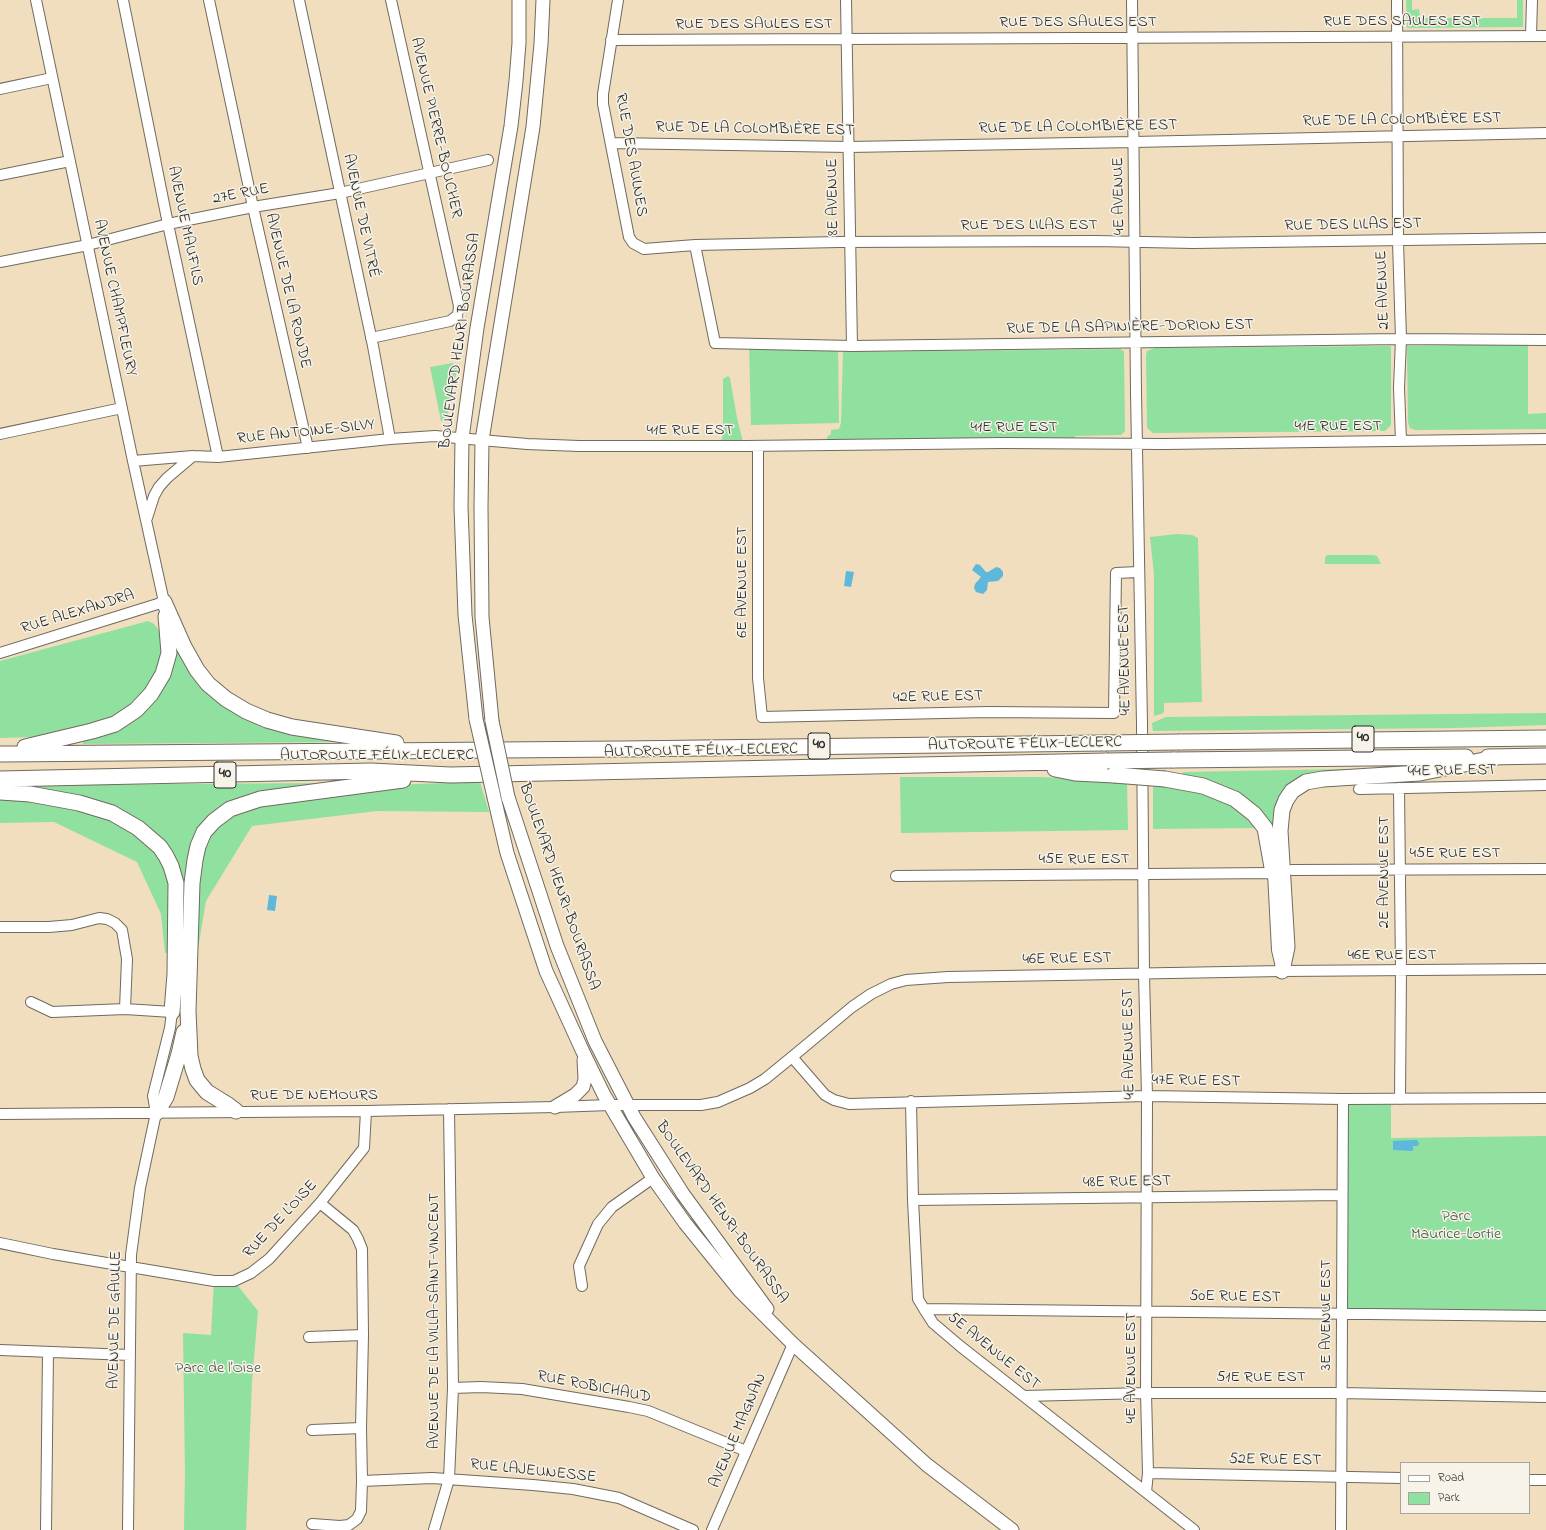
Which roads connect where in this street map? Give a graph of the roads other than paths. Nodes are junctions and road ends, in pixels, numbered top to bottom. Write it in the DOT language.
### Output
graph roads {
  1 [pos="36,0"];
  2 [pos="123,0"];
  3 [pos="209,0"];
  4 [pos="299,0"];
  5 [pos="391,0"];
  6 [pos="519,0"];
  7 [pos="542,0"];
  8 [pos="618,0"];
  9 [pos="846,0"];
  10 [pos="1132,0"];
  11 [pos="1397,0"];
  12 [pos="1532,0"];
  13 [pos="1531,36"];
  14 [pos="1546,36"];
  15 [pos="1398,37"];
  16 [pos="1133,38"];
  17 [pos="847,39"];
  18 [pos="611,40"];
  19 [pos="52,78"];
  20 [pos="0,89"];
  21 [pos="1546,133"];
  22 [pos="1397,136"];
  23 [pos="1134,142"];
  24 [pos="611,143"];
  25 [pos="849,147"];
  26 [pos="488,160"];
  27 [pos="70,161"];
  28 [pos="431,173"];
  29 [pos="0,175"];
  30 [pos="340,193"];
  31 [pos="253,207"];
  32 [pos="168,224"];
  33 [pos="1546,238"];
  34 [pos="1398,241"];
  35 [pos="850,242"];
  36 [pos="1135,242"];
  37 [pos="633,244"];
  38 [pos="88,245"];
  39 [pos="695,245"];
  40 [pos="0,262"];
  41 [pos="371,338"];
  42 [pos="1401,339"];
  43 [pos="1546,340"];
  44 [pos="1136,343"];
  45 [pos="852,346"];
  46 [pos="1136,392"];
  47 [pos="122,408"];
  48 [pos="0,434"];
  49 [pos="462,438"];
  50 [pos="390,439"];
  51 [pos="1546,439"];
  52 [pos="482,440"];
  53 [pos="1401,441"];
  54 [pos="1137,443"];
  55 [pos="758,446"];
  56 [pos="308,448"];
  57 [pos="193,456"];
  58 [pos="218,457"];
  59 [pos="133,461"];
  60 [pos="146,519"];
  61 [pos="1139,572"];
  62 [pos="164,602"];
  63 [pos="0,653"];
  64 [pos="1114,713"];
  65 [pos="762,717"];
  66 [pos="1546,729"];
  67 [pos="1546,738"];
  68 [pos="1410,739"];
  69 [pos="441,749"];
  70 [pos="0,754"];
  71 [pos="1546,756"];
  72 [pos="1499,757"];
  73 [pos="1022,763"];
  74 [pos="450,775"];
  75 [pos="0,779"];
  76 [pos="1546,785"];
  77 [pos="1399,788"];
  78 [pos="1359,789"];
  79 [pos="0,792"];
  80 [pos="1400,869"];
  81 [pos="1546,869"];
  82 [pos="1292,870"];
  83 [pos="1273,873"];
  84 [pos="1143,874"];
  85 [pos="896,876"];
  86 [pos="0,927"];
  87 [pos="1546,969"];
  88 [pos="1282,971"];
  89 [pos="1401,971"];
  90 [pos="1144,974"];
  91 [pos="31,1002"];
  92 [pos="125,1010"];
  93 [pos="188,1011"];
  94 [pos="172,1012"];
  95 [pos="583,1052"];
  96 [pos="792,1057"];
  97 [pos="1146,1096"];
  98 [pos="1546,1098"];
  99 [pos="1343,1099"];
  100 [pos="1400,1099"];
  101 [pos="912,1101"];
  102 [pos="610,1105"];
  103 [pos="628,1106"];
  104 [pos="555,1107"];
  105 [pos="449,1109"];
  106 [pos="236,1111"];
  107 [pos="366,1111"];
  108 [pos="156,1113"];
  109 [pos="0,1114"];
  110 [pos="653,1178"];
  111 [pos="1342,1195"];
  112 [pos="1147,1198"];
  113 [pos="913,1200"];
  114 [pos="320,1203"];
  115 [pos="0,1243"];
  116 [pos="130,1267"];
  117 [pos="582,1286"];
  118 [pos="924,1309"];
  119 [pos="1147,1312"];
  120 [pos="1342,1314"];
  121 [pos="1546,1316"];
  122 [pos="363,1335"];
  123 [pos="309,1337"];
  124 [pos="793,1344"];
  125 [pos="0,1350"];
  126 [pos="48,1352"];
  127 [pos="130,1355"];
  128 [pos="453,1388"];
  129 [pos="1146,1393"];
  130 [pos="1341,1393"];
  131 [pos="1024,1396"];
  132 [pos="1546,1397"];
  133 [pos="360,1428"];
  134 [pos="312,1430"];
  135 [pos="746,1451"];
  136 [pos="1148,1473"];
  137 [pos="1340,1478"];
  138 [pos="1400,1478"];
  139 [pos="449,1479"];
  140 [pos="1530,1480"];
  141 [pos="1546,1480"];
  142 [pos="362,1481"];
  143 [pos="1146,1492"];
  144 [pos="312,1524"];
  145 [pos="46,1530"];
  146 [pos="128,1530"];
  147 [pos="434,1530"];
  148 [pos="693,1530"];
  149 [pos="712,1530"];
  150 [pos="1012,1530"];
  151 [pos="1194,1530"];
  152 [pos="1341,1530"];
  1 -- 19 [label="street, AVENUE CHAMPFLEURY"];
  2 -- 32 [label="street, AVENUE MAUFILS"];
  3 -- 31 [label="street, AVENUE DE LA RONDE"];
  4 -- 30 [label="street, AVENUE DE VITRÉ"];
  5 -- 28 [label="street, AVENUE PIERRE-BOUCHER"];
  6 -- 49 [label="main road, BOULEVARD HENRI-BOURASSA"];
  7 -- 52 [label="main road, BOULEVARD HENRI-BOURASSA"];
  8 -- 18 [label="street, RUE DES AULNES"];
  9 -- 17 [label="street, 8E AVENUE"];
  10 -- 16 [label="street, 4E AVENUE"];
  11 -- 15 [label="street, 2E AVENUE"];
  12 -- 13 [label="street"];
  13 -- 14 [label="street, RUE DES SAULES EST"];
  13 -- 15 [label="street, RUE DES SAULES EST"];
  15 -- 16 [label="street, RUE DES SAULES EST"];
  15 -- 22 [label="street, 2E AVENUE"];
  16 -- 17 [label="street, RUE DES SAULES EST"];
  16 -- 23 [label="street, 4E AVENUE"];
  17 -- 18 [label="street, RUE DES SAULES EST"];
  17 -- 25 [label="street, 8E AVENUE"];
  18 -- 24 [label="street, RUE DES AULNES"];
  19 -- 20 [label="street"];
  19 -- 27 [label="street, AVENUE CHAMPFLEURY"];
  21 -- 22 [label="street, RUE DE LA COLOMBIÈRE EST"];
  22 -- 23 [label="street, RUE DE LA COLOMBIÈRE EST"];
  22 -- 34 [label="street, 2E AVENUE"];
  23 -- 25 [label="street, RUE DE LA COLOMBIÈRE EST"];
  23 -- 36 [label="street, 4E AVENUE"];
  24 -- 25 [label="street, RUE DE LA COLOMBIÈRE EST"];
  24 -- 37 [label="street, RUE DES AULNES"];
  25 -- 35 [label="street, 8E AVENUE"];
  26 -- 28 [label="street, 27E RUE"];
  27 -- 29 [label="street"];
  27 -- 38 [label="street, AVENUE CHAMPFLEURY"];
  28 -- 30 [label="street, 27E RUE"];
  28 -- 41 [label="street, AVENUE PIERRE-BOUCHER"];
  30 -- 31 [label="street, 27E RUE"];
  30 -- 41 [label="street, AVENUE DE VITRÉ"];
  31 -- 32 [label="street, 27E RUE"];
  31 -- 56 [label="street, AVENUE DE LA RONDE"];
  32 -- 38 [label="street, 27E RUE"];
  32 -- 58 [label="street, AVENUE MAUFILS"];
  33 -- 34 [label="street, RUE DES LILAS EST"];
  34 -- 36 [label="street, RUE DES LILAS EST"];
  34 -- 42 [label="street, 2E AVENUE"];
  35 -- 36 [label="street, RUE DES LILAS EST"];
  35 -- 39 [label="street, RUE DES LILAS EST"];
  35 -- 45 [label="street, 8E AVENUE"];
  36 -- 44 [label="street, 4E AVENUE"];
  37 -- 39 [label="street, RUE DES LILAS EST"];
  38 -- 40 [label="street, 27E RUE"];
  38 -- 47 [label="street, AVENUE CHAMPFLEURY"];
  39 -- 45 [label="street, RUE DE LA SAPINIÈRE-DORION EST"];
  41 -- 50 [label="street, AVENUE DE VITRÉ"];
  42 -- 43 [label="street, RUE DE LA SAPINIÈRE-DORION EST"];
  42 -- 44 [label="street, RUE DE LA SAPINIÈRE-DORION EST"];
  42 -- 53 [label="street, 2E AVENUE"];
  44 -- 45 [label="street, RUE DE LA SAPINIÈRE-DORION EST"];
  44 -- 46 [label="street, 4E AVENUE"];
  46 -- 54 [label="street, 4E AVENUE EST"];
  47 -- 48 [label="street"];
  47 -- 59 [label="street, AVENUE CHAMPFLEURY"];
  49 -- 50 [label="street, RUE ANTOINE-SILVY"];
  49 -- 52 [label="street, RUE ANTOINE-SILVY"];
  49 -- 95 [label="main road, BOULEVARD HENRI-BOURASSA, bridge"];
  50 -- 56 [label="street, RUE ANTOINE-SILVY"];
  51 -- 53 [label="street, 41E RUE EST"];
  52 -- 55 [label="street, 41E RUE EST"];
  52 -- 103 [label="main road, BOULEVARD HENRI-BOURASSA, bridge"];
  53 -- 54 [label="street, 41E RUE EST"];
  54 -- 55 [label="street, 41E RUE EST"];
  54 -- 61 [label="street, 4E AVENUE EST"];
  55 -- 65 [label="street, 6E AVENUE EST"];
  56 -- 58 [label="street, RUE ANTOINE-SILVY"];
  57 -- 58 [label="street, RUE ANTOINE-SILVY"];
  57 -- 59 [label="street, RUE ANTOINE-SILVY"];
  57 -- 60 [label="street"];
  59 -- 60 [label="street, AVENUE CHAMPFLEURY"];
  60 -- 62 [label="street, AVENUE CHAMPFLEURY"];
  61 -- 64 [label="street, 4E AVENUE EST"];
  61 -- 84 [label="street, 4E AVENUE EST"];
  62 -- 63 [label="street, RUE ALEXANDRA"];
  62 -- 69 [label="highway"];
  62 -- 70 [label="highway"];
  64 -- 65 [label="street, 42E RUE EST"];
  66 -- 68 [label="highway"];
  67 -- 68 [label="highway, AUTOROUTE FÉLIX-LECLERC / 40"];
  68 -- 69 [label="highway, AUTOROUTE FÉLIX-LECLERC / 40, bridge"];
  69 -- 70 [label="highway, AUTOROUTE FÉLIX-LECLERC / 40"];
  71 -- 72 [label="highway, AUTOROUTE FÉLIX-LECLERC / 40"];
  72 -- 73 [label="highway, AUTOROUTE FÉLIX-LECLERC / 40, bridge"];
  72 -- 88 [label="highway"];
  73 -- 74 [label="highway, AUTOROUTE FÉLIX-LECLERC / 40"];
  73 -- 83 [label="highway, bridge"];
  74 -- 75 [label="highway, AUTOROUTE FÉLIX-LECLERC / 40"];
  74 -- 93 [label="highway"];
  76 -- 77 [label="street, 44E RUE EST"];
  77 -- 78 [label="street, 44E RUE EST"];
  77 -- 80 [label="street, 2E AVENUE EST"];
  79 -- 94 [label="highway"];
  80 -- 81 [label="street, 45E RUE EST"];
  80 -- 82 [label="street, 45E RUE EST"];
  80 -- 89 [label="street, 2E AVENUE EST"];
  83 -- 84 [label="street, 45E RUE EST"];
  83 -- 88 [label="street"];
  84 -- 85 [label="street, 45E RUE EST"];
  84 -- 90 [label="street, 4E AVENUE EST"];
  86 -- 92 [label="street"];
  87 -- 89 [label="street, 46E RUE EST"];
  88 -- 89 [label="street, 46E RUE EST"];
  88 -- 90 [label="street, 46E RUE EST"];
  89 -- 100 [label="street, 2E AVENUE EST"];
  90 -- 96 [label="street, 46E RUE EST"];
  90 -- 97 [label="street, 4E AVENUE EST"];
  91 -- 92 [label="street"];
  92 -- 94 [label="street"];
  93 -- 106 [label="highway"];
  93 -- 108 [label="highway"];
  94 -- 108 [label="street, AVENUE DE GAULLE"];
  95 -- 102 [label="main road, BOULEVARD HENRI-BOURASSA"];
  95 -- 104 [label="main road"];
  96 -- 101 [label="street, 47E RUE EST"];
  96 -- 103 [label="street, 46E RUE EST"];
  97 -- 99 [label="street, 47E RUE EST"];
  97 -- 101 [label="street, 47E RUE EST"];
  97 -- 112 [label="street, 4E AVENUE EST"];
  98 -- 100 [label="street, 47E RUE EST"];
  99 -- 100 [label="street, 47E RUE EST"];
  99 -- 111 [label="street, 3E AVENUE EST"];
  101 -- 113 [label="street, 5E AVENUE EST"];
  102 -- 103 [label="street, RUE DE NEMOURS"];
  102 -- 104 [label="street, RUE DE NEMOURS"];
  102 -- 110 [label="main road, BOULEVARD HENRI-BOURASSA"];
  103 -- 124 [label="main road, BOULEVARD HENRI-BOURASSA"];
  104 -- 105 [label="street, RUE DE NEMOURS"];
  105 -- 107 [label="street, RUE DE NEMOURS"];
  105 -- 128 [label="street, AVENUE DE LA VILLA-SAINT-VINCENT"];
  106 -- 107 [label="street, RUE DE NEMOURS"];
  106 -- 108 [label="street, RUE DE NEMOURS"];
  107 -- 114 [label="street, RUE DE L'OISE"];
  108 -- 109 [label="street, RUE DE NEMOURS"];
  108 -- 116 [label="street, AVENUE DE GAULLE"];
  110 -- 117 [label="street"];
  110 -- 124 [label="main road, BOULEVARD HENRI-BOURASSA"];
  111 -- 112 [label="street, 48E RUE EST"];
  111 -- 120 [label="street, 3E AVENUE EST"];
  112 -- 113 [label="street, 48E RUE EST"];
  112 -- 119 [label="street, 4E AVENUE EST"];
  113 -- 118 [label="street, 5E AVENUE EST"];
  114 -- 116 [label="street, RUE DE L'OISE"];
  114 -- 122 [label="street"];
  115 -- 116 [label="street, RUE DE L'OISE"];
  116 -- 127 [label="street, AVENUE DE GAULLE"];
  118 -- 119 [label="street, 50E RUE EST"];
  118 -- 131 [label="street, 5E AVENUE EST"];
  119 -- 120 [label="street, 50E RUE EST"];
  119 -- 129 [label="street, 4E AVENUE EST"];
  120 -- 121 [label="street, 50E RUE EST"];
  120 -- 130 [label="street, 3E AVENUE EST"];
  122 -- 123 [label="street"];
  122 -- 133 [label="street"];
  124 -- 135 [label="street, AVENUE MAGNAN"];
  124 -- 150 [label="main road, BOULEVARD HENRI-BOURASSA"];
  125 -- 126 [label="street"];
  126 -- 127 [label="street"];
  126 -- 145 [label="street"];
  127 -- 146 [label="street, AVENUE DE GAULLE"];
  128 -- 135 [label="street, RUE ROBICHAUD"];
  128 -- 139 [label="street, AVENUE DE LA VILLA-SAINT-VINCENT"];
  129 -- 130 [label="street, 51E RUE EST"];
  129 -- 131 [label="street, 51E RUE EST"];
  129 -- 136 [label="street, 4E AVENUE EST"];
  130 -- 132 [label="street, 51E RUE EST"];
  130 -- 137 [label="street, 3E AVENUE EST"];
  131 -- 143 [label="street, 5E AVENUE EST"];
  133 -- 134 [label="street"];
  133 -- 142 [label="street"];
  135 -- 149 [label="street, AVENUE MAGNAN"];
  136 -- 137 [label="street, 52E RUE EST"];
  136 -- 143 [label="street, 4E AVENUE EST"];
  137 -- 138 [label="street, 52E RUE EST"];
  137 -- 152 [label="street, 3E AVENUE EST"];
  139 -- 142 [label="street, RUE LAJEUNESSE"];
  139 -- 147 [label="street, AVENUE DE LA VILLA-SAINT-VINCENT"];
  139 -- 148 [label="street, RUE LAJEUNESSE"];
  140 -- 141 [label="street"];
  142 -- 144 [label="street"];
  143 -- 151 [label="street, 5E AVENUE EST"];
}
